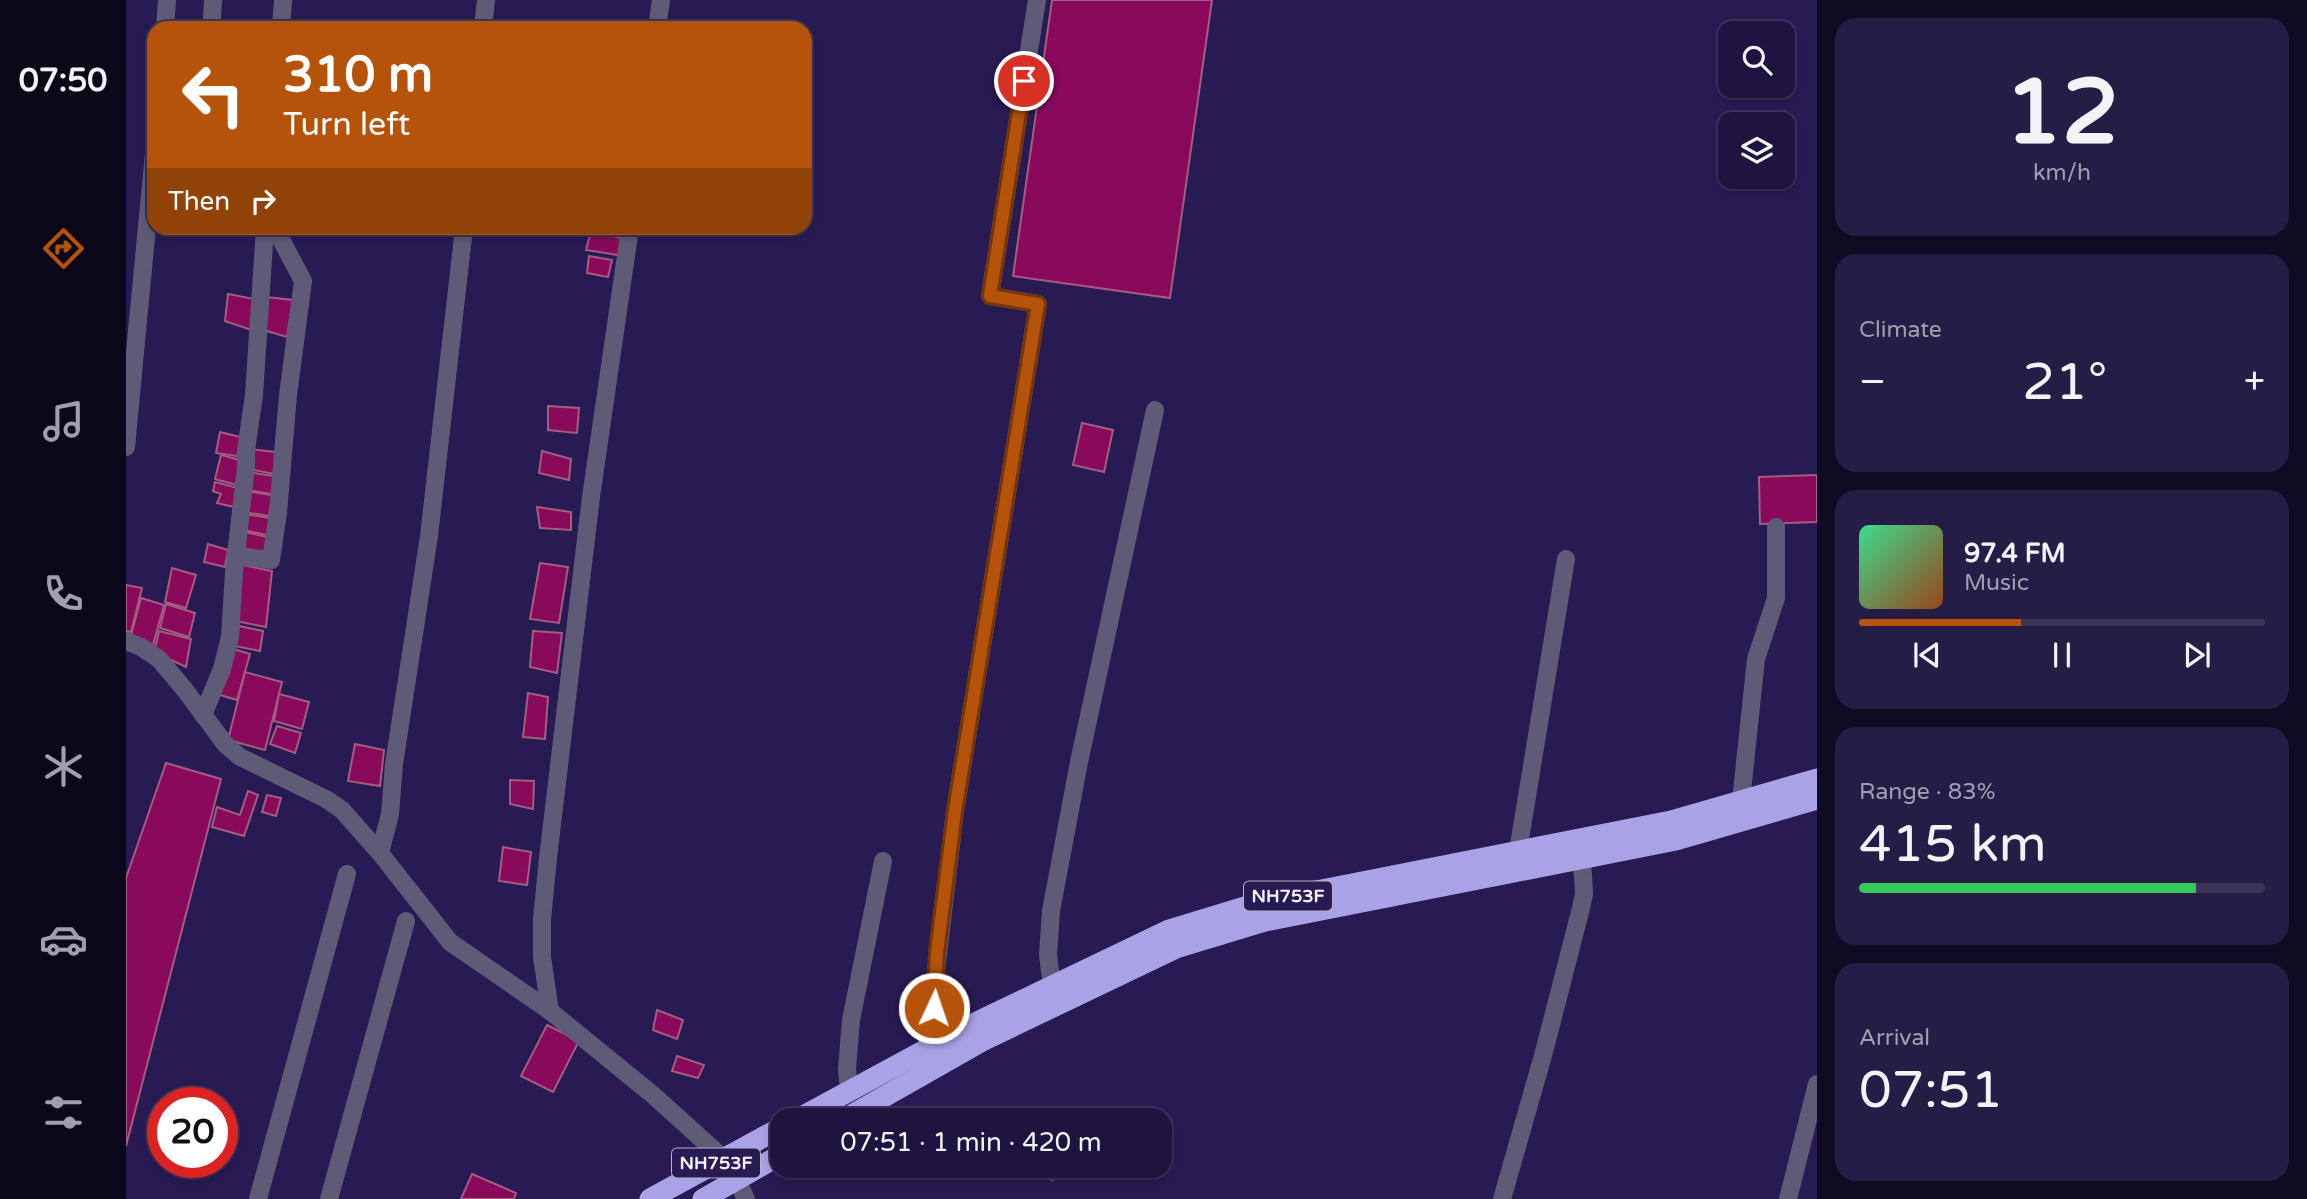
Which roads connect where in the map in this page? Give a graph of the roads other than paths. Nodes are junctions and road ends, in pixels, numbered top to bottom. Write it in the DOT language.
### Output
graph roads {
  1 [pos="167,0"];
  2 [pos="485,0"];
  3 [pos="661,0"];
  4 [pos="1037,0"];
  5 [pos="166,21"];
  6 [pos="484,21"];
  7 [pos="658,21"];
  8 [pos="147,226"];
  9 [pos="265,235"];
  10 [pos="279,235"];
  11 [pos="463,235"];
  12 [pos="629,235"];
  13 [pos="1155,410"];
  14 [pos="126,447"];
  15 [pos="1776,527"];
  16 [pos="236,556"];
  17 [pos="1566,559"];
  18 [pos="126,641"];
  19 [pos="203,715"];
  20 [pos="1817,779"];
  21 [pos="1817,800"];
  22 [pos="1741,801"];
  23 [pos="1518,851"];
  24 [pos="380,853"];
  25 [pos="1582,858"];
  26 [pos="883,861"];
  27 [pos="347,874"];
  28 [pos="406,921"];
  29 [pos="1052,986"];
  30 [pos="550,1011"];
  31 [pos="939,1042"];
  32 [pos="1817,1084"];
  33 [pos="849,1091"];
  34 [pos="818,1108"];
  35 [pos="864,1108"];
  36 [pos="770,1134"];
  37 [pos="724,1159"];
  38 [pos="770,1164"];
  39 [pos="742,1189"];
  40 [pos="258,1199"];
  41 [pos="329,1199"];
  42 [pos="650,1199"];
  43 [pos="703,1199"];
  44 [pos="1502,1199"];
  45 [pos="1788,1199"];
  1 -- 5 [label="street"];
  2 -- 6 [label="street"];
  3 -- 7 [label="street"];
  4 -- 31 [label="street"];
  8 -- 14 [label="street"];
  9 -- 16 [label="street"];
  10 -- 16 [label="street"];
  11 -- 24 [label="street"];
  12 -- 30 [label="street"];
  13 -- 29 [label="street"];
  15 -- 22 [label="street"];
  16 -- 19 [label="street"];
  17 -- 23 [label="street"];
  18 -- 19 [label="street"];
  19 -- 24 [label="street"];
  20 -- 22 [label="highway, NH753F"];
  21 -- 25 [label="highway, NH753F"];
  22 -- 23 [label="highway, NH753F"];
  23 -- 29 [label="highway, NH753F"];
  24 -- 30 [label="street"];
  25 -- 35 [label="highway, NH753F"];
  25 -- 44 [label="street"];
  26 -- 33 [label="street"];
  27 -- 40 [label="street"];
  28 -- 41 [label="street"];
  29 -- 31 [label="highway, NH753F"];
  30 -- 37 [label="street"];
  31 -- 33 [label="highway, NH753F"];
  32 -- 45 [label="street"];
  33 -- 34 [label="highway, NH753F"];
  36 -- 37 [label="highway, NH753F"];
  37 -- 42 [label="highway, NH753F"];
  38 -- 39 [label="highway, NH753F"];
  39 -- 43 [label="highway, NH753F"];
}
